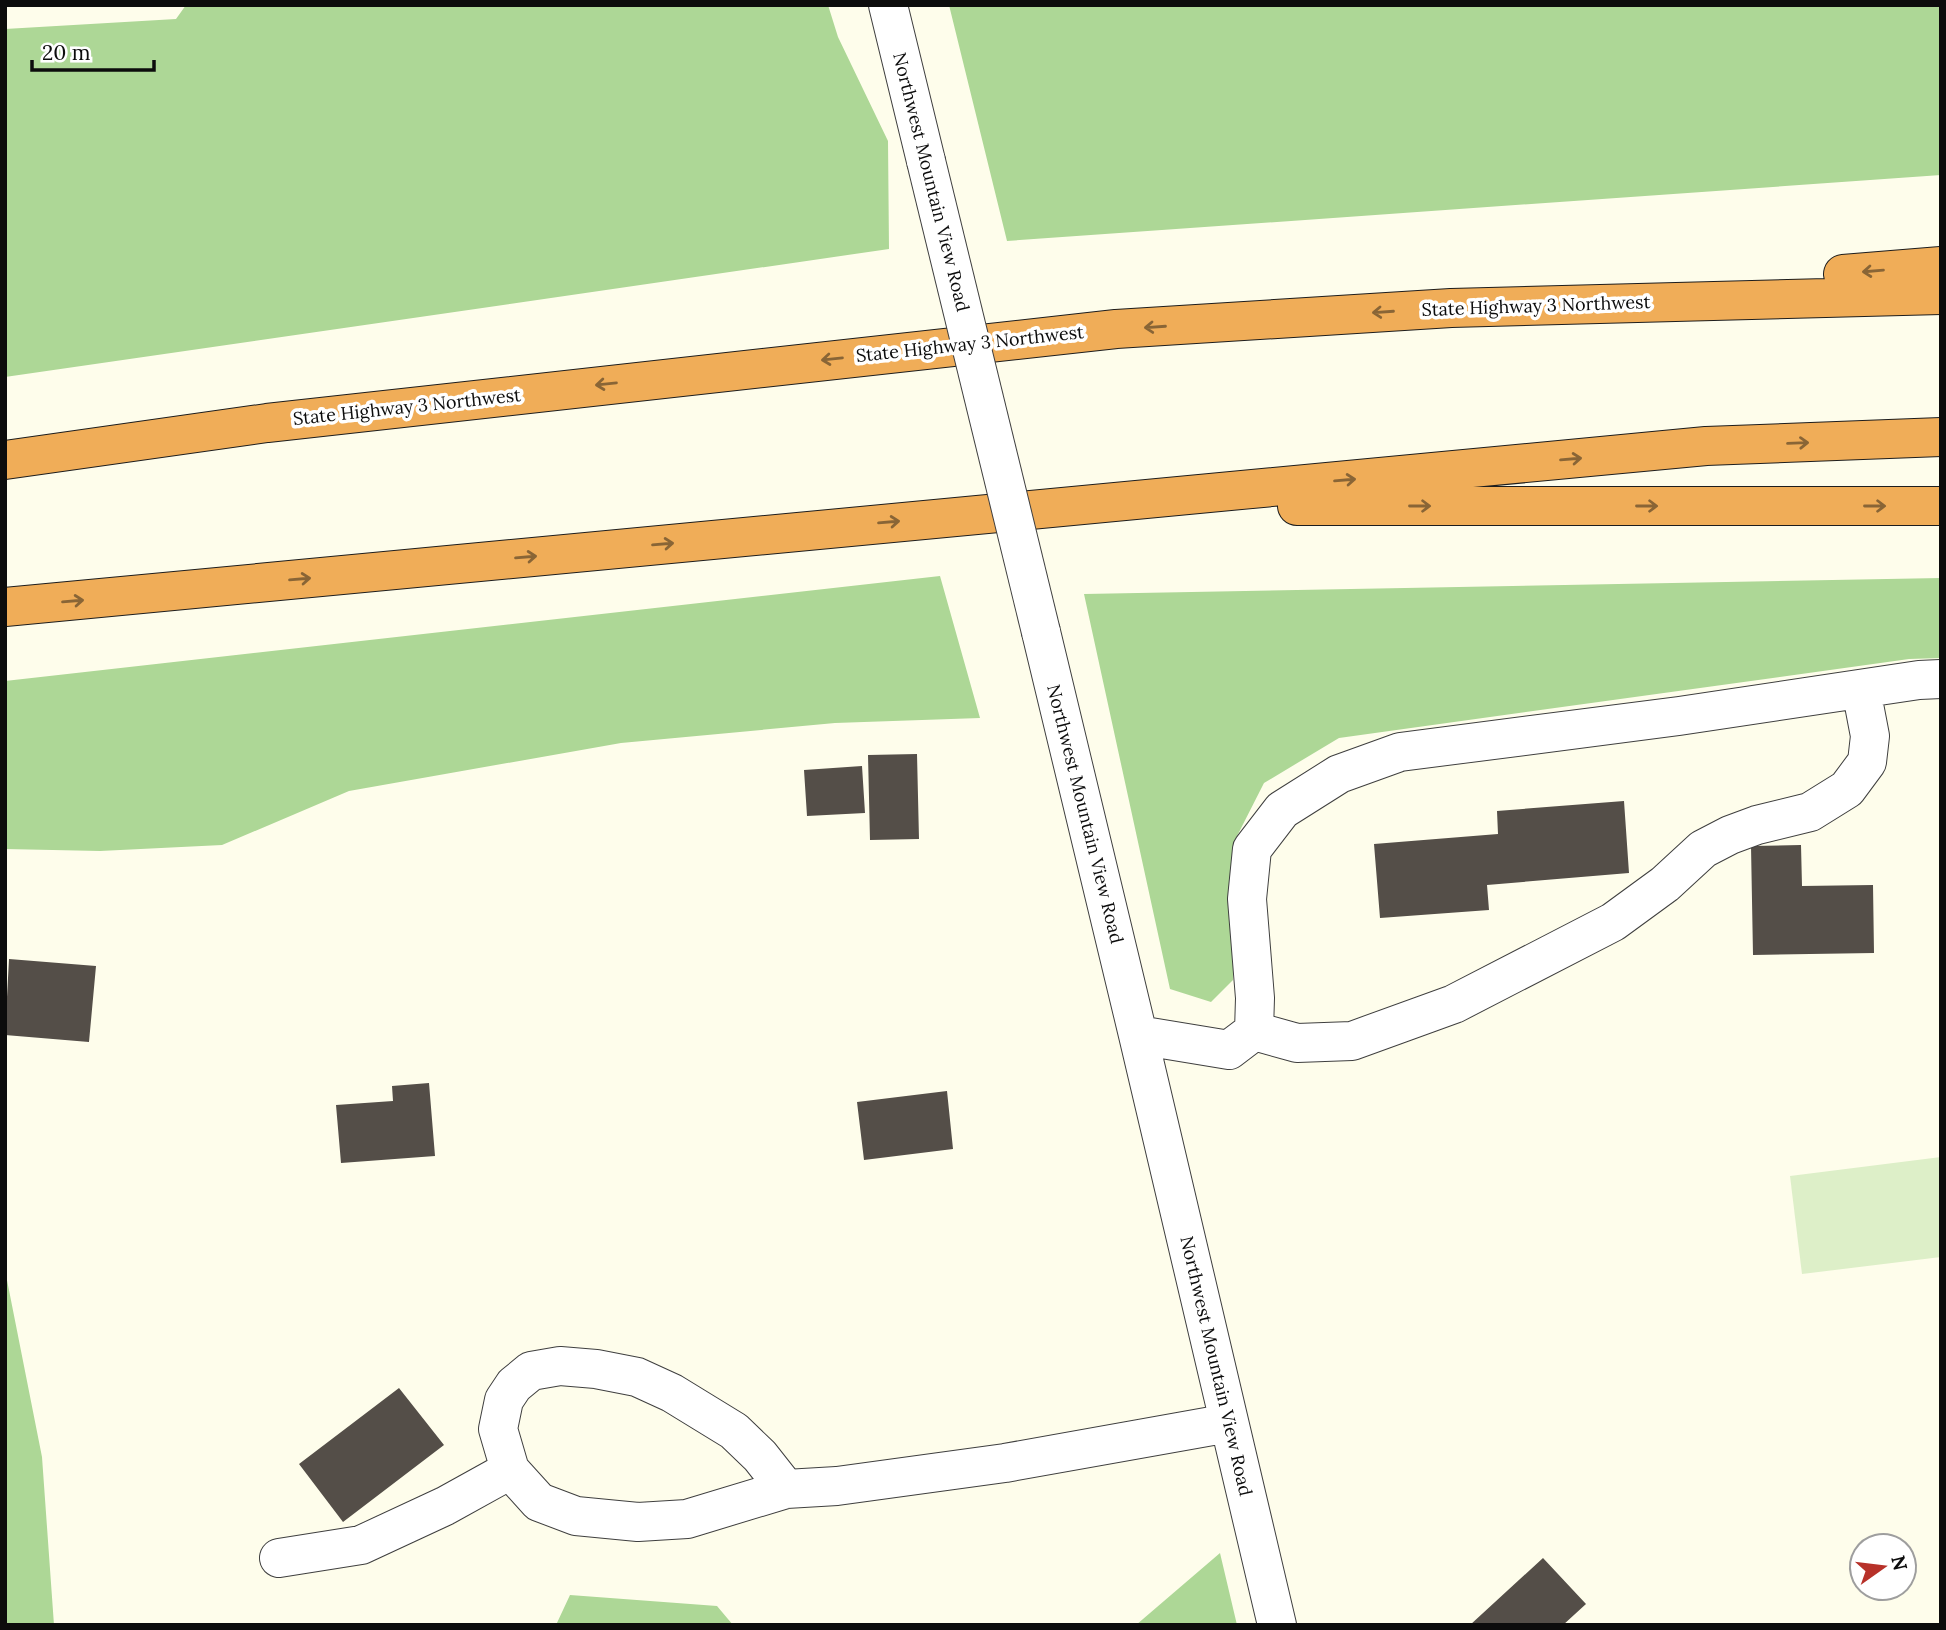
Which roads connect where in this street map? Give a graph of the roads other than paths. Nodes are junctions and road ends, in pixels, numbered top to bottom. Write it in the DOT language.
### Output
graph roads {
  1 [pos="888,5"];
  2 [pos="1941,265"];
  3 [pos="1941,295"];
  4 [pos="1451,308"];
  5 [pos="1941,437"];
  6 [pos="5,460"];
  7 [pos="1057,506"];
  8 [pos="1941,506"];
  9 [pos="5,607"];
  10 [pos="1941,680"];
  11 [pos="1861,689"];
  12 [pos="1254,1031"];
  13 [pos="1138,1035"];
  14 [pos="1229,1423"];
  15 [pos="510,1470"];
  16 [pos="786,1489"];
  17 [pos="279,1558"];
  18 [pos="1277,1625"];
  1 -- 13 [label="street, Northwest Mountain View Road, bridge"];
  2 -- 4 [label="highway, one-way"];
  3 -- 4 [label="highway, State Highway 3 Northwest"];
  4 -- 6 [label="highway, State Highway 3 Northwest, one-way"];
  7 -- 5 [label="highway, one-way"];
  7 -- 8 [label="highway, one-way"];
  9 -- 7 [label="highway, one-way"];
  10 -- 11 [label="street"];
  11 -- 12 [label="street"];
  11 -- 12 [label="street"];
  12 -- 13 [label="street"];
  13 -- 14 [label="street, Northwest Mountain View Road"];
  14 -- 16 [label="street"];
  14 -- 18 [label="street, Northwest Mountain View Road"];
  15 -- 16 [label="street"];
  15 -- 16 [label="street"];
  15 -- 17 [label="street"];
}
